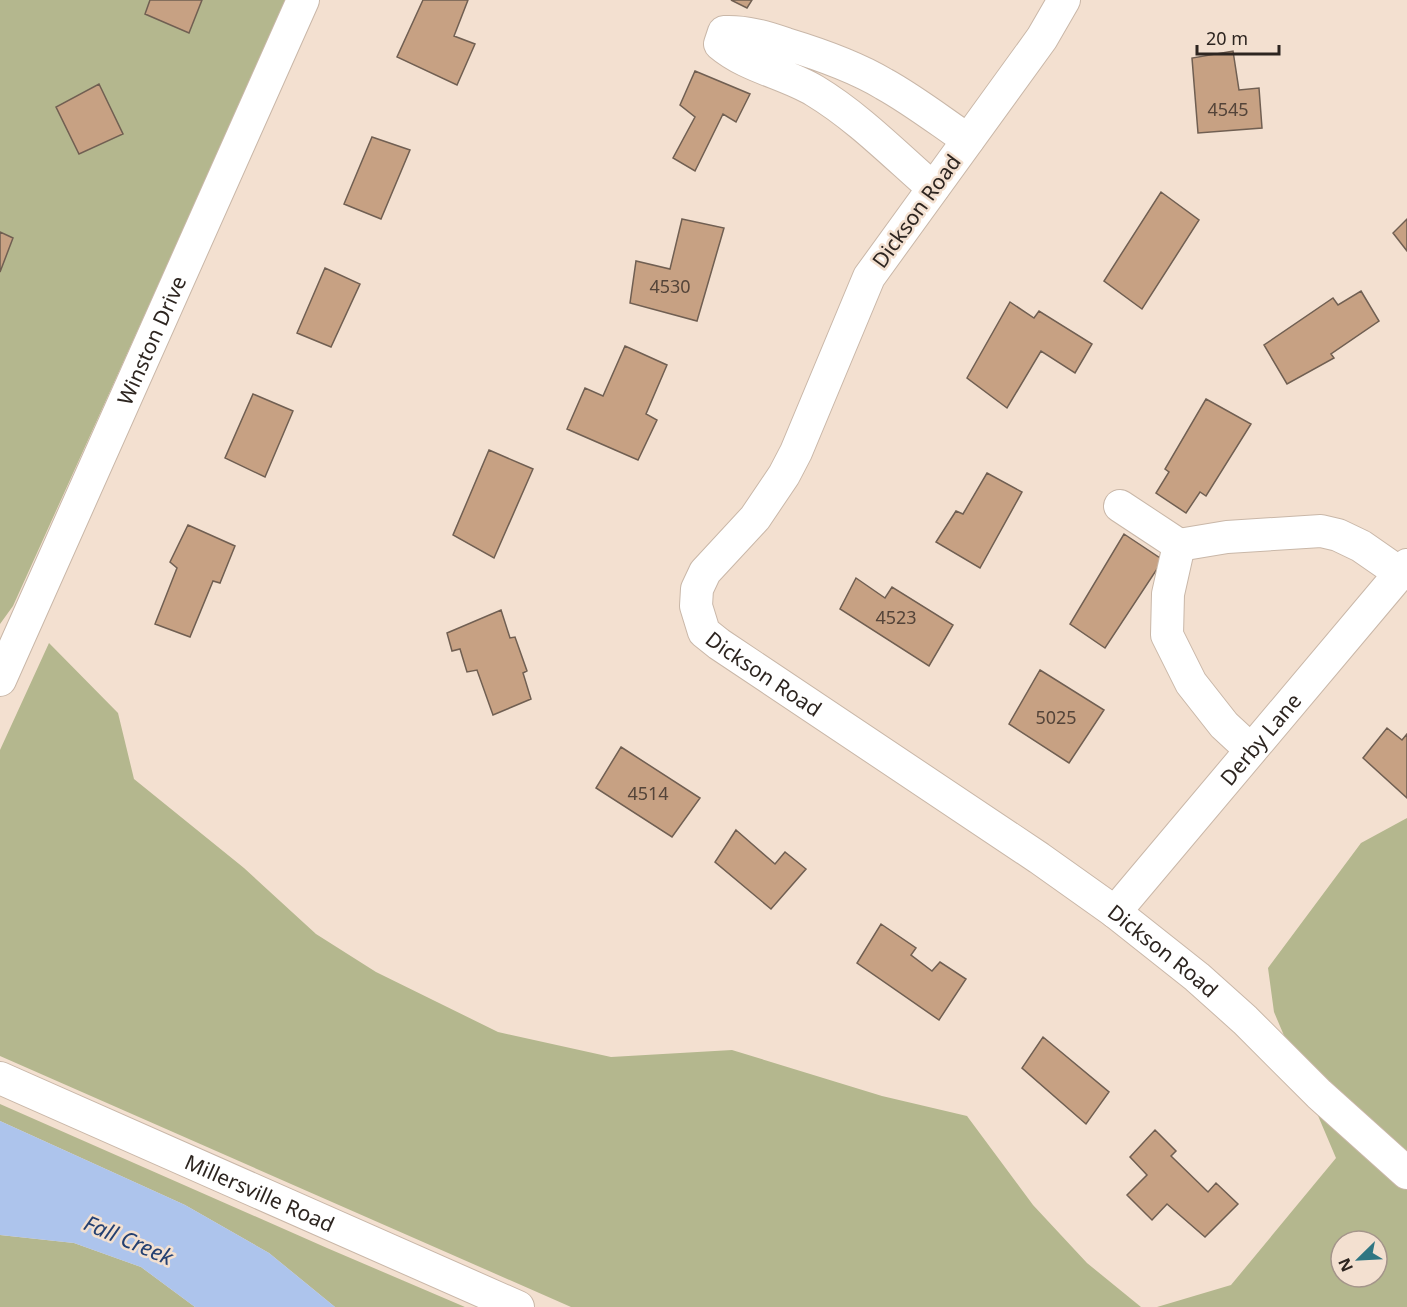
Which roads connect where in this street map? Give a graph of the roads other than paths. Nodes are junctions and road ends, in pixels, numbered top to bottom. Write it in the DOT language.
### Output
graph roads {
  1 [pos="303,0"];
  2 [pos="1064,0"];
  3 [pos="968,140"];
  4 [pos="933,188"];
  5 [pos="1120,506"];
  6 [pos="1179,545"];
  7 [pos="1403,569"];
  8 [pos="0,680"];
  9 [pos="1251,750"];
  10 [pos="1115,912"];
  11 [pos="0,1078"];
  12 [pos="1407,1173"];
  13 [pos="518,1307"];
  1 -- 8 [label="street, Winston Drive"];
  2 -- 3 [label="street, Dickson Road"];
  3 -- 4 [label="street, Dickson Road"];
  3 -- 4 [label="street"];
  4 -- 10 [label="street, Dickson Road"];
  5 -- 6 [label="street"];
  6 -- 7 [label="street"];
  6 -- 9 [label="street"];
  7 -- 9 [label="street, Derby Lane"];
  9 -- 10 [label="street, Derby Lane"];
  10 -- 12 [label="street, Dickson Road"];
  11 -- 13 [label="street, Millersville Road"];
}
